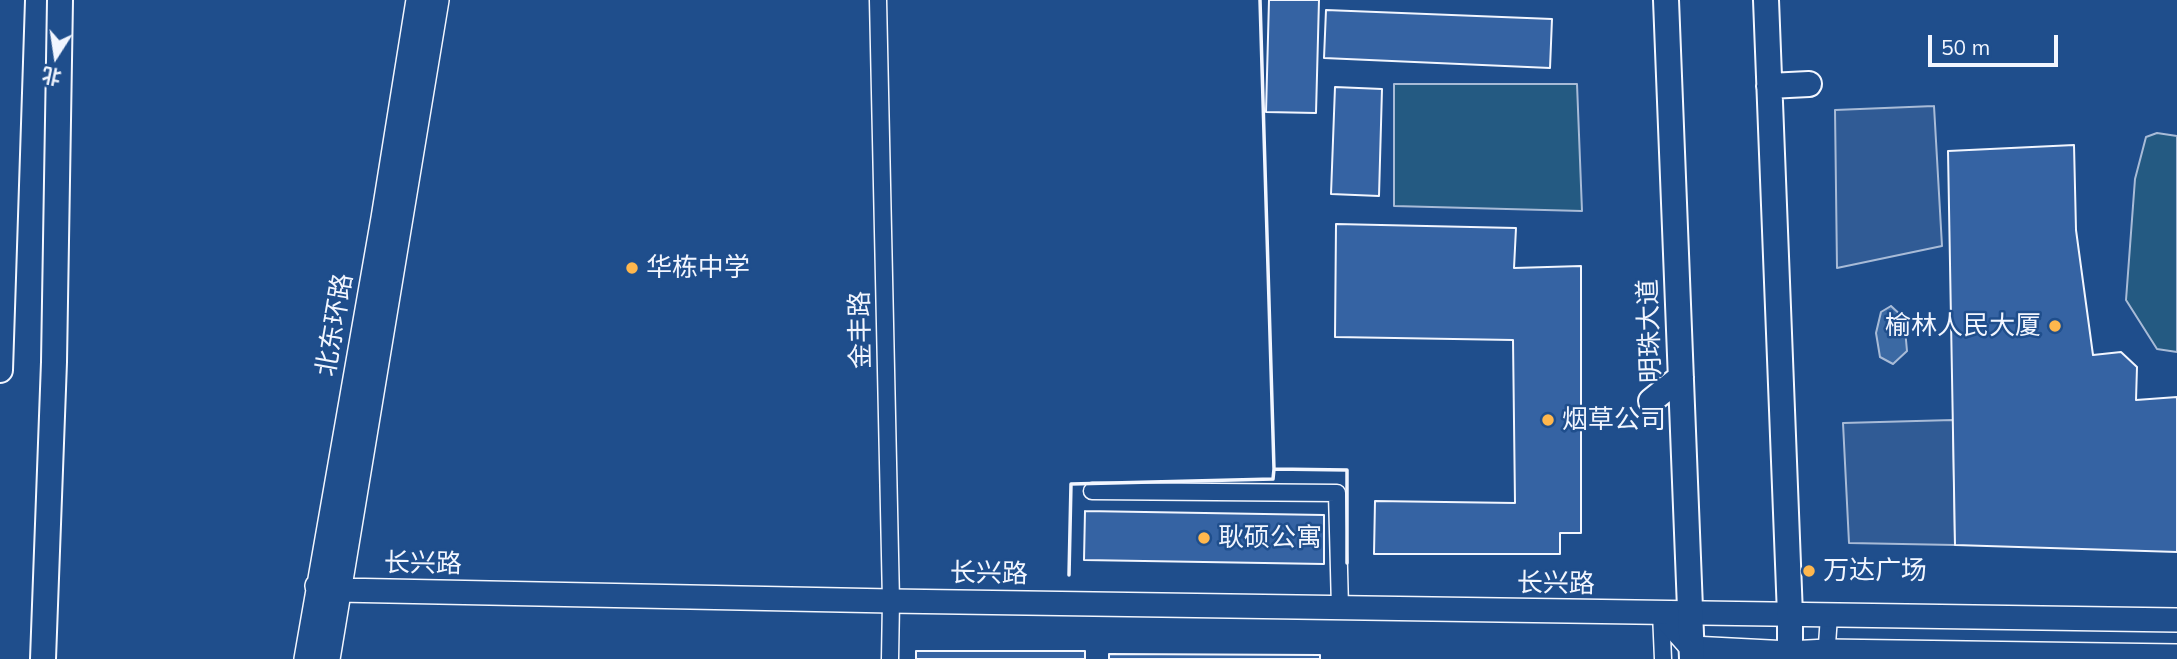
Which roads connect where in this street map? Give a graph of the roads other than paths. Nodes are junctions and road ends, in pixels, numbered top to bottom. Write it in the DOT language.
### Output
graph roads {
  1 [pos="12,0"];
  2 [pos="60,0"];
  3 [pos="418,0"];
  4 [pos="438,0"];
  5 [pos="878,0"];
  6 [pos="1666,0"];
  7 [pos="1766,0"];
  8 [pos="1809,84"];
  9 [pos="1769,86"];
  10 [pos="0,369"];
  11 [pos="1681,376"];
  12 [pos="1651,401"];
  13 [pos="1092,491"];
  14 [pos="328,588"];
  15 [pos="891,601"];
  16 [pos="1340,608"];
  17 [pos="1661,613"];
  18 [pos="1691,614"];
  19 [pos="1790,615"];
  20 [pos="1829,616"];
  21 [pos="2177,620"];
  22 [pos="1692,653"];
  23 [pos="1826,655"];
  24 [pos="1789,656"];
  25 [pos="2177,656"];
  26 [pos="43,659"];
  27 [pos="306,659"];
  28 [pos="328,659"];
  29 [pos="890,659"];
  30 [pos="1663,659"];
  1 -- 10 [label="main road"];
  2 -- 26 [label="main road"];
  3 -- 14 [label="main road, 北东环路"];
  4 -- 14 [label="main road, 北东环路"];
  5 -- 15 [label="street, 金丰路"];
  6 -- 11 [label="main road, 明珠大道"];
  7 -- 9 [label="main road"];
  8 -- 9 [label="main road"];
  9 -- 19 [label="main road"];
  11 -- 12 [label="main road"];
  11 -- 18 [label="main road, 明珠大道"];
  13 -- 16 [label="street"];
  14 -- 15 [label="main road, 长兴路"];
  14 -- 27 [label="main road, 北东环路"];
  14 -- 28 [label="main road, 北东环路"];
  15 -- 16 [label="main road, 长兴路"];
  15 -- 29 [label="street, 金丰路"];
  16 -- 17 [label="main road, 长兴路"];
  17 -- 18 [label="main road, 长兴路"];
  17 -- 22 [label="main road"];
  17 -- 30 [label="street"];
  18 -- 19 [label="main road, 长兴路"];
  18 -- 22 [label="main road, 明珠大道"];
  19 -- 20 [label="main road, 长兴路"];
  19 -- 24 [label="main road"];
  20 -- 21 [label="main road, 长兴路"];
  20 -- 23 [label="street"];
  22 -- 24 [label="main road"];
  23 -- 24 [label="main road"];
  23 -- 25 [label="main road"];
}
